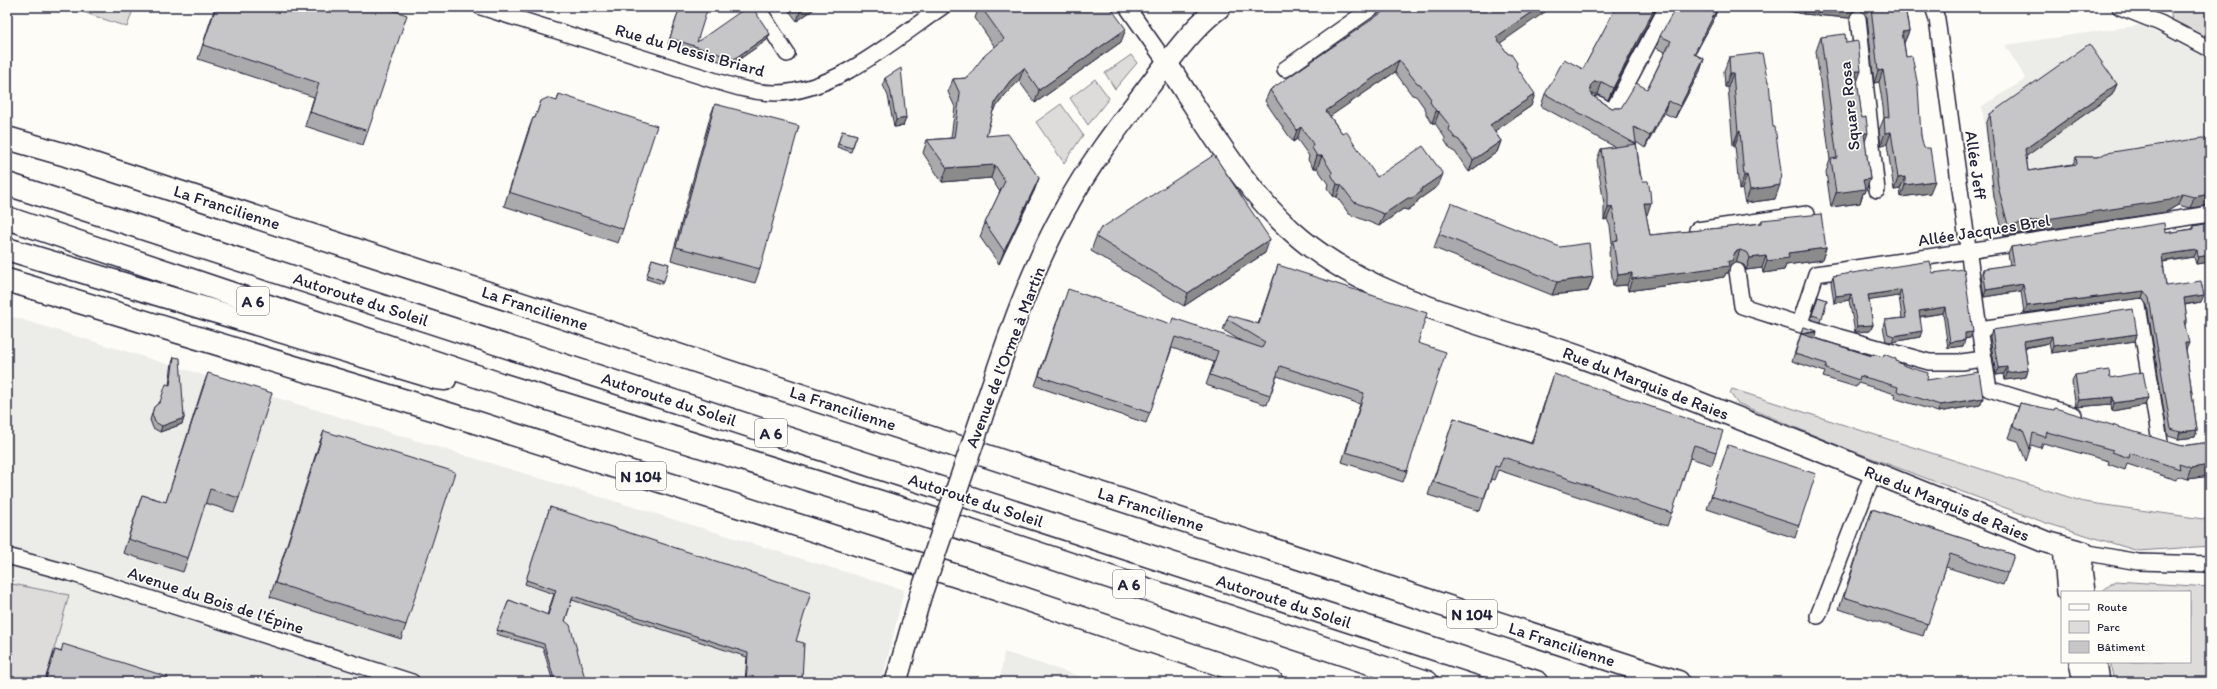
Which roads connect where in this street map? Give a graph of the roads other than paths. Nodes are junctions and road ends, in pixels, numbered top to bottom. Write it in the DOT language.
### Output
graph roads {
  1 [pos="481,7"];
  2 [pos="757,7"];
  3 [pos="942,7"];
  4 [pos="1127,7"];
  5 [pos="1220,7"];
  6 [pos="1373,7"];
  7 [pos="1667,7"];
  8 [pos="1933,7"];
  9 [pos="2120,7"];
  10 [pos="520,13"];
  11 [pos="1858,18"];
  12 [pos="2210,50"];
  13 [pos="786,54"];
  14 [pos="1167,64"];
  15 [pos="1285,68"];
  16 [pos="1594,102"];
  17 [pos="7,126"];
  18 [pos="7,138"];
  19 [pos="66,155"];
  20 [pos="7,184"];
  21 [pos="1877,190"];
  22 [pos="1807,214"];
  23 [pos="2210,214"];
  24 [pos="7,218"];
  25 [pos="1697,230"];
  26 [pos="7,249"];
  27 [pos="1969,252"];
  28 [pos="1738,271"];
  29 [pos="7,280"];
  30 [pos="1800,323"];
  31 [pos="1979,329"];
  32 [pos="1984,359"];
  33 [pos="500,384"];
  34 [pos="2086,419"];
  35 [pos="2145,438"];
  36 [pos="1873,473"];
  37 [pos="2074,550"];
  38 [pos="7,556"];
  39 [pos="2210,564"];
  40 [pos="2068,591"];
  41 [pos="2084,591"];
  42 [pos="1818,616"];
  43 [pos="2080,663"];
  44 [pos="2096,663"];
  45 [pos="412,682"];
  46 [pos="896,682"];
  47 [pos="1272,682"];
  48 [pos="1427,682"];
  49 [pos="1536,682"];
  50 [pos="1678,682"];
  51 [pos="2084,682"];
  52 [pos="2099,682"];
  1 -- 10 [label="street, Rue du Plessis Briard"];
  2 -- 13 [label="street"];
  3 -- 10 [label="street, Rue du Plessis Briard"];
  4 -- 14 [label="street"];
  5 -- 14 [label="main road, Avenue de l'Orme à Martin"];
  6 -- 15 [label="street"];
  7 -- 16 [label="street"];
  8 -- 27 [label="street, Allée Jeff"];
  9 -- 12 [label="street"];
  11 -- 21 [label="street, Square Rosa"];
  14 -- 36 [label="main road, Rue du Marquis de Raies"];
  14 -- 46 [label="main road, Avenue de l'Orme à Martin, bridge"];
  17 -- 19 [label="highway"];
  18 -- 19 [label="highway, La Francilienne / N 104"];
  19 -- 50 [label="highway, La Francilienne / N 104"];
  20 -- 49 [label="highway, Autoroute du Soleil / A 6"];
  22 -- 25 [label="street"];
  23 -- 27 [label="street, Allée Jacques Brel"];
  24 -- 33 [label="highway, Autoroute du Soleil / A 6"];
  26 -- 33 [label="highway"];
  27 -- 30 [label="street, Allée Jacques Brel"];
  27 -- 31 [label="street, Allée Jeff"];
  28 -- 30 [label="street"];
  29 -- 47 [label="highway, N 104"];
  30 -- 32 [label="street"];
  31 -- 32 [label="street, Allée Jeff"];
  31 -- 35 [label="street"];
  32 -- 34 [label="street, Allée Jeff"];
  33 -- 48 [label="highway, Autoroute du Soleil / A 6"];
  36 -- 37 [label="main road, Rue du Marquis de Raies"];
  36 -- 42 [label="street"];
  37 -- 39 [label="street, Rue du Marquis de Raies"];
  37 -- 40 [label="main road"];
  37 -- 41 [label="main road"];
  38 -- 45 [label="street, Avenue du Bois de l'Épine"];
  43 -- 51 [label="main road"];
  44 -- 52 [label="main road"];
}
